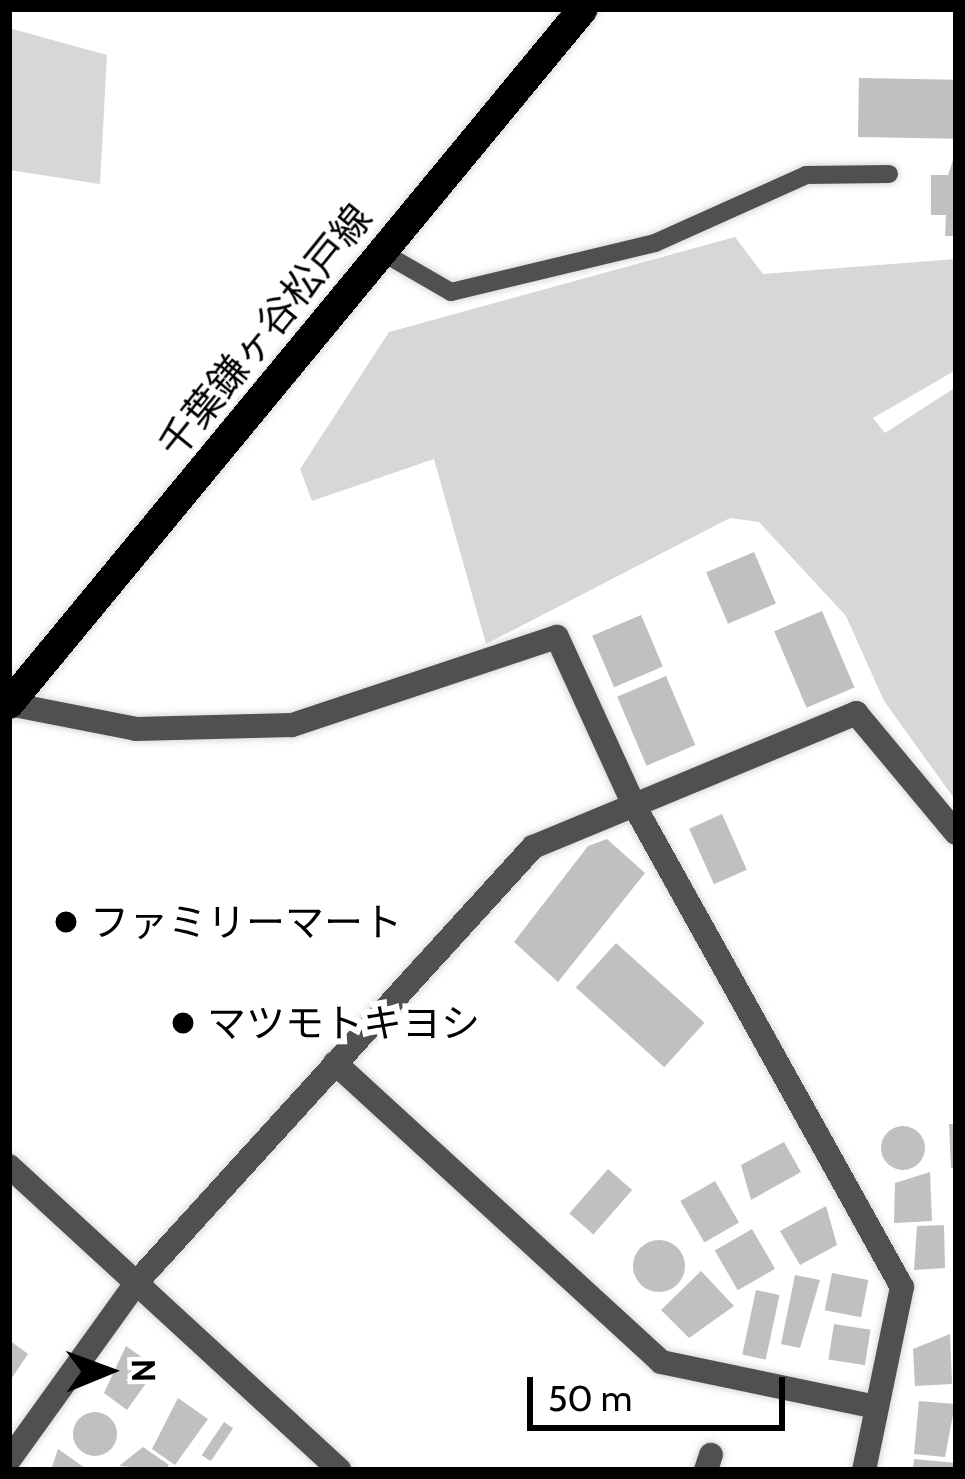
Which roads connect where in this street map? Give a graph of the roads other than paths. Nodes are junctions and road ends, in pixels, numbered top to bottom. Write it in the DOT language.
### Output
graph roads {
  1 [pos="583,9"];
  2 [pos="889,174"];
  3 [pos="380,251"];
  4 [pos="9,704"];
  5 [pos="635,807"];
  6 [pos="956,833"];
  7 [pos="335,1063"];
  8 [pos="9,1166"];
  9 [pos="136,1282"];
  10 [pos="876,1407"];
  11 [pos="9,1460"];
  12 [pos="340,1470"];
  13 [pos="864,1470"];
  1 -- 3 [label="main road, 千葉鎌ヶ谷松戸線"];
  2 -- 3 [label="lane"];
  3 -- 4 [label="main road, 千葉鎌ヶ谷松戸線"];
  4 -- 5 [label="street"];
  5 -- 6 [label="street"];
  5 -- 7 [label="street"];
  5 -- 10 [label="street"];
  7 -- 9 [label="street"];
  7 -- 10 [label="street"];
  8 -- 9 [label="street"];
  9 -- 11 [label="street"];
  9 -- 12 [label="street"];
  10 -- 13 [label="street"];
}
